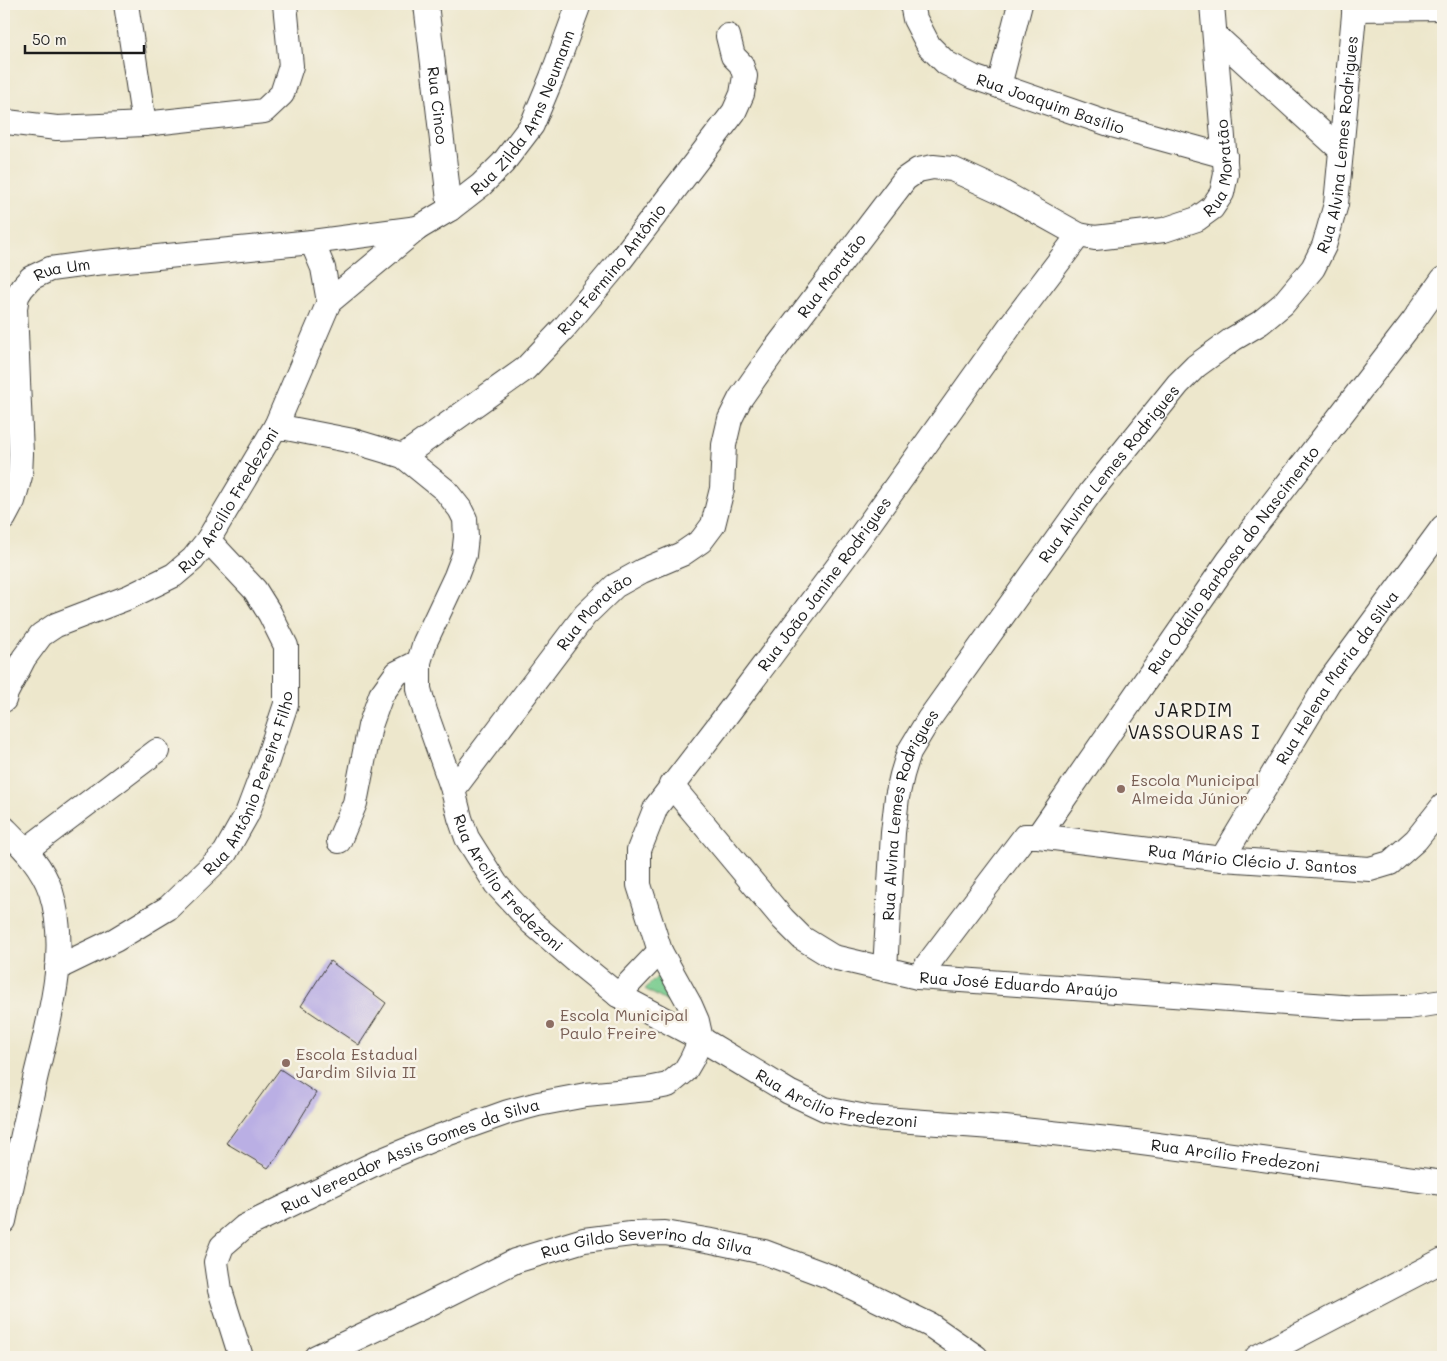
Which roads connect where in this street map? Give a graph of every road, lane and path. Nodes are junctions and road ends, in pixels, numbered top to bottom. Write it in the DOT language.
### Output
graph roads {
  1 [pos="126,4"];
  2 [pos="285,4"];
  3 [pos="426,4"];
  4 [pos="579,4"];
  5 [pos="912,4"];
  6 [pos="1020,4"];
  7 [pos="1212,4"];
  8 [pos="1354,6"];
  9 [pos="1443,8"];
  10 [pos="1215,35"];
  11 [pos="728,36"];
  12 [pos="999,86"];
  13 [pos="4,120"];
  14 [pos="144,124"];
  15 [pos="1341,150"];
  16 [pos="1226,156"];
  17 [pos="450,209"];
  18 [pos="418,228"];
  19 [pos="1079,235"];
  20 [pos="312,242"];
  21 [pos="1443,279"];
  22 [pos="10,294"];
  23 [pos="329,302"];
  24 [pos="276,426"];
  25 [pos="403,456"];
  26 [pos="4,518"];
  27 [pos="1443,527"];
  28 [pos="208,540"];
  29 [pos="419,662"];
  30 [pos="4,700"];
  31 [pos="157,751"];
  32 [pos="671,785"];
  33 [pos="453,790"];
  34 [pos="1443,806"];
  35 [pos="4,828"];
  36 [pos="1032,836"];
  37 [pos="339,841"];
  38 [pos="26,850"];
  39 [pos="1222,859"];
  40 [pos="660,951"];
  41 [pos="57,968"];
  42 [pos="885,969"];
  43 [pos="918,977"];
  44 [pos="618,995"];
  45 [pos="1443,1002"];
  46 [pos="701,1039"];
  47 [pos="1443,1183"];
  48 [pos="4,1221"];
  49 [pos="1443,1260"];
  50 [pos="241,1357"];
  51 [pos="316,1357"];
  52 [pos="976,1357"];
  53 [pos="1257,1357"];
  1 -- 14 [label="street"];
  2 -- 14 [label="street"];
  3 -- 17 [label="street, Rua Cinco"];
  4 -- 17 [label="street, Rua Zilda Arns Neumann"];
  5 -- 12 [label="street, Rua Joaquim Basílio"];
  6 -- 12 [label="street"];
  7 -- 10 [label="street, Rua Moratão"];
  8 -- 9 [label="street"];
  8 -- 15 [label="street, Rua Alvina Lemes Rodrigues"];
  10 -- 15 [label="street"];
  10 -- 16 [label="street, Rua Moratão"];
  11 -- 25 [label="street, Rua Fermino Antônio"];
  12 -- 16 [label="street, Rua Joaquim Basílio"];
  13 -- 14 [label="street"];
  15 -- 42 [label="street, Rua Alvina Lemes Rodrigues"];
  16 -- 19 [label="street, Rua Moratão"];
  17 -- 18 [label="street, Rua Zilda Arns Neumann"];
  18 -- 20 [label="street, Rua Um"];
  18 -- 23 [label="street"];
  19 -- 32 [label="street, Rua João Janine Rodrigues"];
  19 -- 33 [label="street, Rua Moratão"];
  20 -- 22 [label="street, Rua Um"];
  20 -- 23 [label="street"];
  21 -- 36 [label="street, Rua Odálio Barbosa do Nascimento"];
  22 -- 26 [label="street, Rua Um"];
  23 -- 24 [label="street"];
  24 -- 25 [label="street, Rua Arcílio Fredezoni"];
  24 -- 28 [label="street, Rua Arcílio Fredezoni"];
  25 -- 29 [label="street, Rua Arcílio Fredezoni"];
  27 -- 39 [label="street, Rua Helena Maria da Silva"];
  28 -- 30 [label="street, Rua Arcílio Fredezoni"];
  28 -- 41 [label="street, Rua Antônio Pereira Filho"];
  29 -- 33 [label="street, Rua Arcílio Fredezoni"];
  29 -- 37 [label="street"];
  31 -- 38 [label="street"];
  32 -- 40 [label="street, Rua João Janine Rodrigues"];
  32 -- 42 [label="street, Rua José Eduardo Araújo"];
  33 -- 44 [label="street, Rua Arcílio Fredezoni"];
  34 -- 39 [label="street, Rua Mário Clécio J. Santos"];
  35 -- 38 [label="street"];
  36 -- 39 [label="street, Rua Mário Clécio J. Santos"];
  36 -- 43 [label="street, Rua Odálio Barbosa do Nascimento"];
  38 -- 41 [label="street"];
  40 -- 44 [label="street"];
  40 -- 46 [label="street, Rua João Janine Rodrigues"];
  41 -- 48 [label="street"];
  42 -- 43 [label="street, Rua José Eduardo Araújo"];
  43 -- 45 [label="street, Rua José Eduardo Araújo"];
  44 -- 46 [label="street, Rua Arcílio Fredezoni"];
  46 -- 47 [label="street, Rua Arcílio Fredezoni"];
  46 -- 50 [label="street, Rua Vereador Assis Gomes da Silva"];
  49 -- 53 [label="street"];
  51 -- 52 [label="street, Rua Gildo Severino da Silva"];
}
